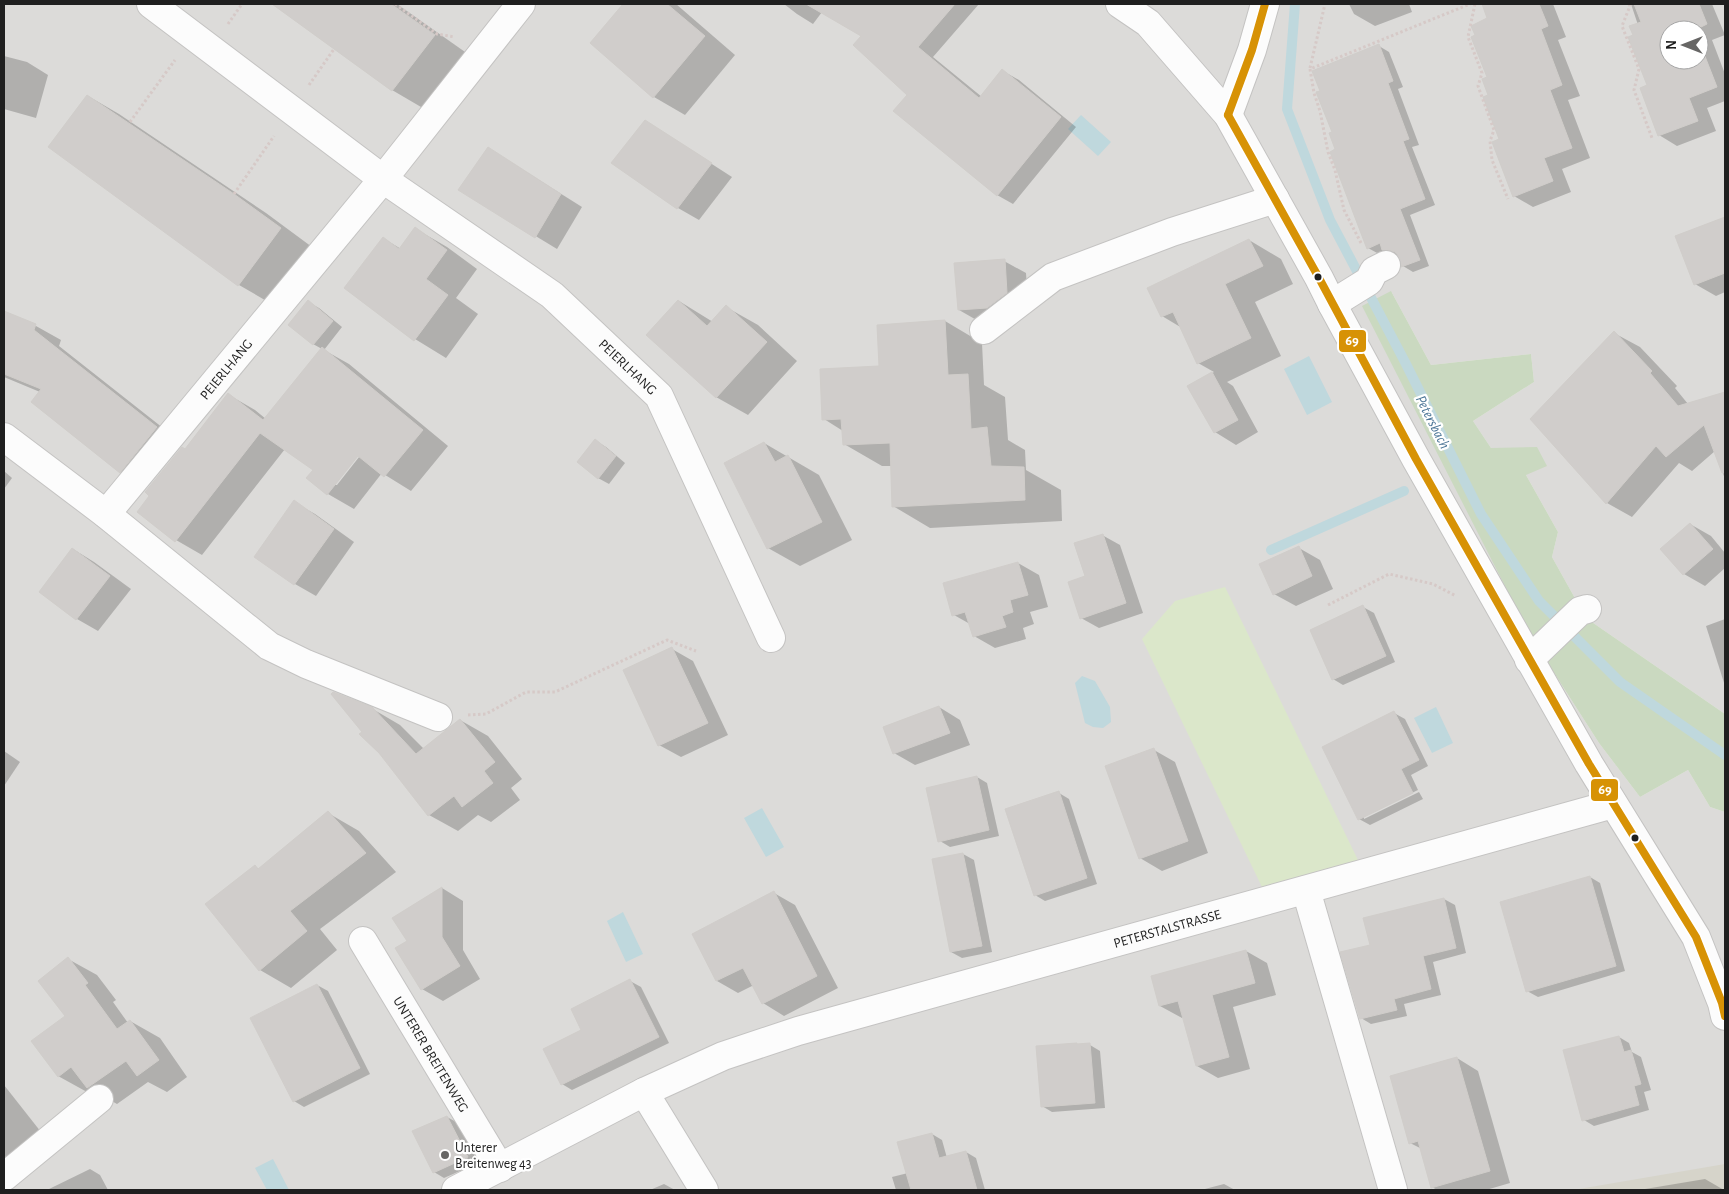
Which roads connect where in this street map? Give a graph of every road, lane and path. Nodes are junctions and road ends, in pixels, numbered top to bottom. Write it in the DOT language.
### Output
graph roads {
  1 [pos="151,4"];
  2 [pos="395,4"];
  3 [pos="521,4"];
  4 [pos="1120,4"];
  5 [pos="1265,4"];
  6 [pos="1325,4"];
  7 [pos="1470,4"];
  8 [pos="1475,4"];
  9 [pos="1629,4"];
  10 [pos="192,36"];
  11 [pos="491,42"];
  12 [pos="334,49"];
  13 [pos="1310,69"];
  14 [pos="292,111"];
  15 [pos="1228,115"];
  16 [pos="130,122"];
  17 [pos="1652,138"];
  18 [pos="383,179"];
  19 [pos="234,194"];
  20 [pos="1275,199"];
  21 [pos="1508,199"];
  22 [pos="1363,283"];
  23 [pos="984,330"];
  24 [pos="4,437"];
  25 [pos="106,514"];
  26 [pos="1459,598"];
  27 [pos="1328,605"];
  28 [pos="1587,609"];
  29 [pos="771,638"];
  30 [pos="696,651"];
  31 [pos="1539,651"];
  32 [pos="438,717"];
  33 [pos="1613,804"];
  34 [pos="1306,890"];
  35 [pos="362,941"];
  36 [pos="1725,1016"];
  37 [pos="644,1092"];
  38 [pos="99,1099"];
  39 [pos="500,1168"];
  40 [pos="4,1176"];
  41 [pos="456,1190"];
  42 [pos="704,1190"];
  43 [pos="1393,1190"];
  1 -- 10 [label="street, PEIERLHANG"];
  2 -- 11 [label="path"];
  3 -- 11 [label="street, PEIERLHANG"];
  4 -- 15 [label="street"];
  5 -- 15 [label="street"];
  6 -- 13 [label="path"];
  7 -- 13 [label="path"];
  8 -- 21 [label="path"];
  9 -- 17 [label="path"];
  10 -- 14 [label="street, PEIERLHANG"];
  10 -- 16 [label="path"];
  11 -- 18 [label="street, PEIERLHANG"];
  12 -- 14 [label="path"];
  13 -- 22 [label="path"];
  14 -- 18 [label="street, PEIERLHANG"];
  14 -- 19 [label="path"];
  15 -- 20 [label="street"];
  18 -- 25 [label="street, PEIERLHANG"];
  18 -- 29 [label="street, PEIERLHANG"];
  20 -- 22 [label="street"];
  20 -- 23 [label="street"];
  22 -- 31 [label="street"];
  24 -- 25 [label="street"];
  25 -- 32 [label="street"];
  26 -- 27 [label="path"];
  28 -- 31 [label="street"];
  30 -- 32 [label="path"];
  31 -- 33 [label="street"];
  33 -- 34 [label="street, PETERSTALSTRASSE"];
  33 -- 36 [label="street"];
  34 -- 37 [label="street, PETERSTALSTRASSE"];
  34 -- 43 [label="street"];
  35 -- 39 [label="street, UNTERER BREITENWEG"];
  37 -- 39 [label="street"];
  37 -- 42 [label="street"];
  38 -- 40 [label="street"];
  39 -- 41 [label="street"];
}
